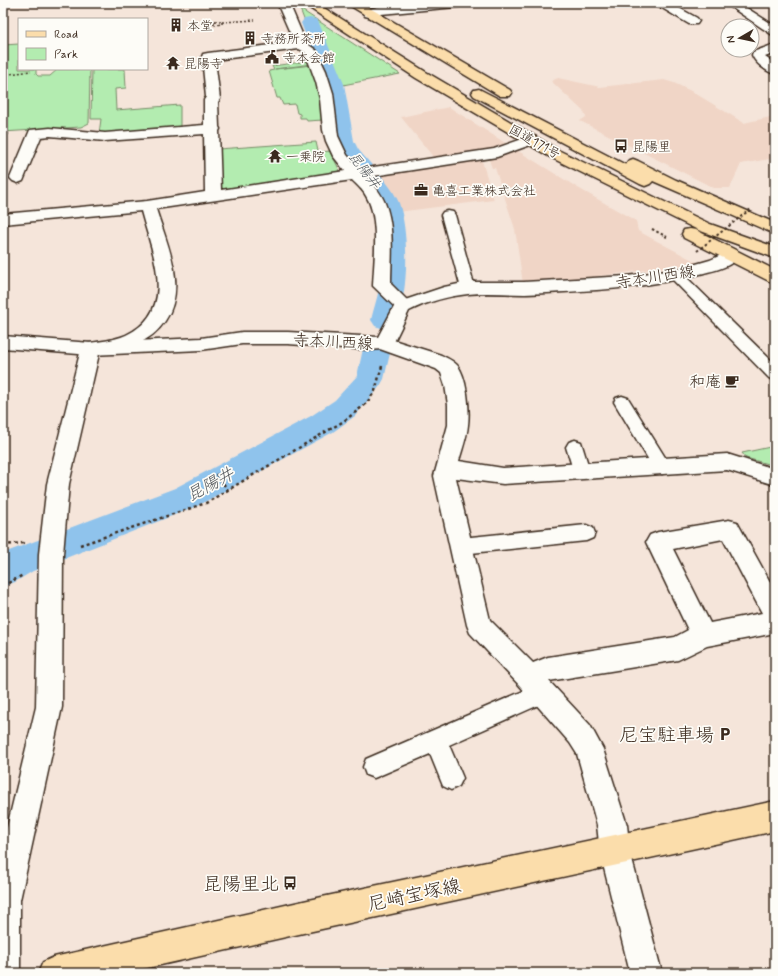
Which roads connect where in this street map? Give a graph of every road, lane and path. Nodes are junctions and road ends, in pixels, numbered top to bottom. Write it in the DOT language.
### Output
graph roads {
  1 [pos="283,3"];
  2 [pos="308,3"];
  3 [pos="466,3"];
  4 [pos="661,3"];
  5 [pos="731,3"];
  6 [pos="347,5"];
  7 [pos="369,13"];
  8 [pos="255,20"];
  9 [pos="693,21"];
  10 [pos="205,24"];
  11 [pos="775,31"];
  12 [pos="301,45"];
  13 [pos="775,48"];
  14 [pos="775,70"];
  15 [pos="31,71"];
  16 [pos="3,75"];
  17 [pos="531,109"];
  18 [pos="212,129"];
  19 [pos="531,140"];
  20 [pos="570,142"];
  21 [pos="555,154"];
  22 [pos="612,159"];
  23 [pos="357,174"];
  24 [pos="18,178"];
  25 [pos="665,186"];
  26 [pos="213,196"];
  27 [pos="146,206"];
  28 [pos="752,208"];
  29 [pos="448,215"];
  30 [pos="3,219"];
  31 [pos="775,229"];
  32 [pos="697,251"];
  33 [pos="775,253"];
  34 [pos="730,256"];
  35 [pos="676,276"];
  36 [pos="775,277"];
  37 [pos="468,288"];
  38 [pos="401,303"];
  39 [pos="3,342"];
  40 [pos="384,343"];
  41 [pos="91,349"];
  42 [pos="775,374"];
  43 [pos="622,402"];
  44 [pos="574,447"];
  45 [pos="662,467"];
  46 [pos="446,468"];
  47 [pos="581,471"];
  48 [pos="216,474"];
  49 [pos="775,477"];
  50 [pos="228,490"];
  51 [pos="586,533"];
  52 [pos="51,546"];
  53 [pos="461,546"];
  54 [pos="775,614"];
  55 [pos="775,622"];
  56 [pos="702,635"];
  57 [pos="536,685"];
  58 [pos="436,740"];
  59 [pos="374,767"];
  60 [pos="451,778"];
  61 [pos="775,816"];
  62 [pos="615,852"];
  63 [pos="4,973"];
  64 [pos="54,973"];
  65 [pos="646,973"];
  1 -- 12 [label="street"];
  2 -- 19 [label="main road, 国道171号"];
  3 -- 7 [label="street"];
  4 -- 9 [label="street"];
  5 -- 11 [label="street"];
  6 -- 7 [label="main road"];
  6 -- 20 [label="main road, 国道171号"];
  7 -- 17 [label="main road"];
  8 -- 10 [label="path"];
  12 -- 18 [label="street"];
  12 -- 23 [label="street"];
  13 -- 14 [label="street"];
  15 -- 16 [label="path"];
  17 -- 22 [label="main road"];
  17 -- 25 [label="main road"];
  18 -- 24 [label="street"];
  18 -- 26 [label="street"];
  19 -- 21 [label="main road, 国道171号"];
  19 -- 23 [label="street"];
  20 -- 22 [label="main road"];
  20 -- 25 [label="main road, 国道171号"];
  21 -- 33 [label="main road, 国道171号"];
  21 -- 34 [label="main road"];
  22 -- 25 [label="main road"];
  23 -- 26 [label="street"];
  23 -- 38 [label="street"];
  25 -- 31 [label="main road"];
  25 -- 33 [label="main road, 国道171号"];
  26 -- 27 [label="street"];
  27 -- 30 [label="street"];
  27 -- 41 [label="street"];
  28 -- 32 [label="path, bridge"];
  29 -- 37 [label="lane"];
  34 -- 35 [label="street, 寺本川西線"];
  34 -- 36 [label="main road"];
  35 -- 37 [label="street, 寺本川西線"];
  35 -- 42 [label="lane"];
  37 -- 38 [label="street, 寺本川西線"];
  38 -- 40 [label="street, 寺本川西線"];
  39 -- 41 [label="street, 寺本川西線"];
  40 -- 41 [label="street, 寺本川西線"];
  40 -- 46 [label="street"];
  40 -- 50 [label="path"];
  41 -- 52 [label="street"];
  43 -- 45 [label="lane"];
  44 -- 47 [label="lane"];
  45 -- 47 [label="street"];
  45 -- 49 [label="street"];
  46 -- 47 [label="street"];
  46 -- 53 [label="street"];
  48 -- 50 [label="path"];
  50 -- 52 [label="path"];
  51 -- 53 [label="lane"];
  52 -- 63 [label="street"];
  53 -- 57 [label="street"];
  54 -- 56 [label="street"];
  55 -- 56 [label="street"];
  56 -- 57 [label="street"];
  57 -- 58 [label="lane"];
  57 -- 62 [label="street"];
  58 -- 59 [label="lane"];
  58 -- 60 [label="lane"];
  61 -- 62 [label="main road, 尼崎宝塚線"];
  62 -- 64 [label="main road, 尼崎宝塚線"];
  62 -- 65 [label="street"];
}
